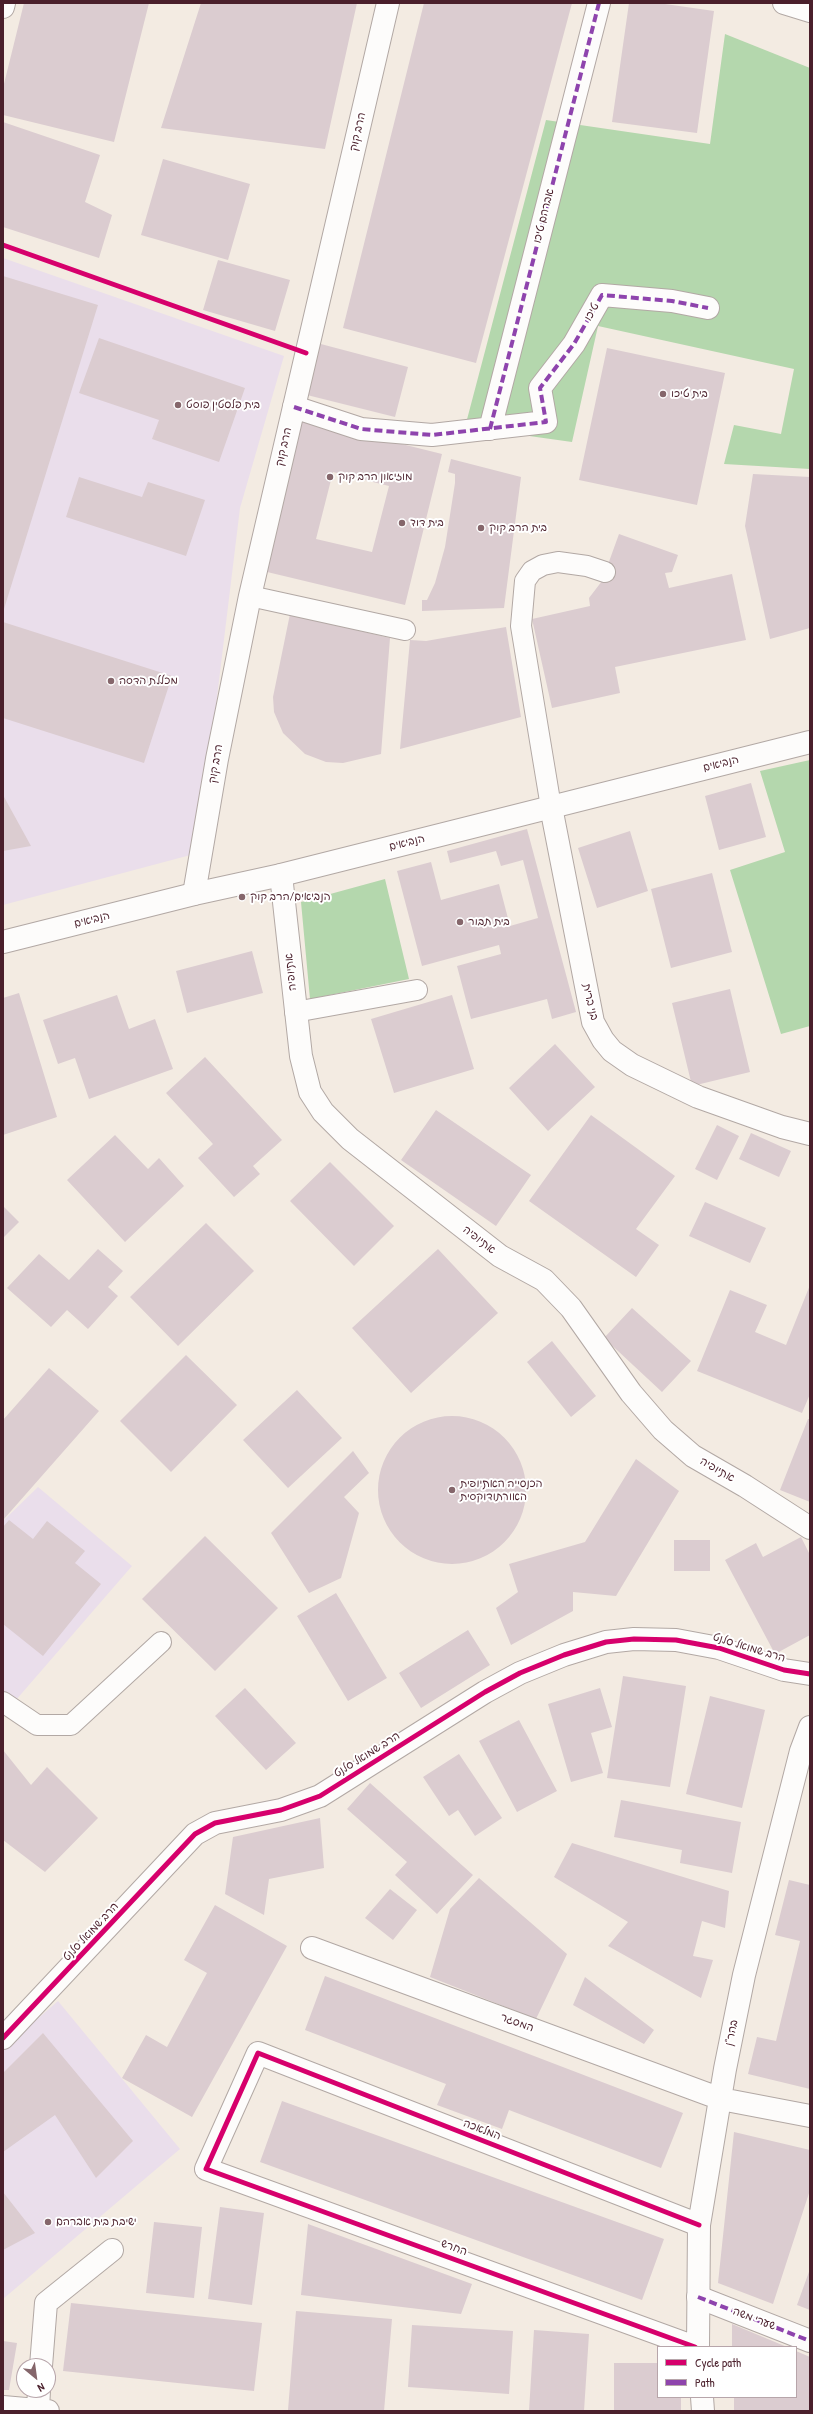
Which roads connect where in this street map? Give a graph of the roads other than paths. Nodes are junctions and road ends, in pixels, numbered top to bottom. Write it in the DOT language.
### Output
graph roads {
  1 [pos="4,3"];
  2 [pos="388,3"];
  3 [pos="599,3"];
  4 [pos="784,3"];
  5 [pos="3,7"];
  6 [pos="810,11"];
  7 [pos="708,308"];
  8 [pos="294,407"];
  9 [pos="490,429"];
  10 [pos="605,572"];
  11 [pos="250,596"];
  12 [pos="405,630"];
  13 [pos="810,742"];
  14 [pos="551,807"];
  15 [pos="281,875"];
  16 [pos="194,894"];
  17 [pos="3,942"];
  18 [pos="418,990"];
  19 [pos="295,1012"];
  20 [pos="810,1134"];
  21 [pos="810,1528"];
  22 [pos="160,1642"];
  23 [pos="810,1674"];
  24 [pos="3,1702"];
  25 [pos="810,1727"];
  26 [pos="806,1753"];
  27 [pos="312,1948"];
  28 [pos="3,2038"];
  29 [pos="258,2053"];
  30 [pos="721,2099"];
  31 [pos="810,2116"];
  32 [pos="699,2224"];
  33 [pos="112,2250"];
  34 [pos="698,2297"];
  35 [pos="810,2341"];
  36 [pos="692,2346"];
  37 [pos="698,2346"];
  38 [pos="42,2358"];
  39 [pos="702,2398"];
  40 [pos="42,2404"];
  41 [pos="3,2407"];
  42 [pos="703,2411"];
  1 -- 5 [label="street"];
  2 -- 8 [label="street, הרב קוק"];
  3 -- 9 [label="street, אברהם טיכו"];
  4 -- 6 [label="street"];
  7 -- 9 [label="street, טיכו"];
  8 -- 9 [label="street"];
  8 -- 11 [label="street, הרב קוק"];
  10 -- 14 [label="lane"];
  11 -- 12 [label="lane"];
  11 -- 16 [label="street, הרב קוק"];
  13 -- 14 [label="street, הנביאים"];
  14 -- 15 [label="street, הנביאים"];
  14 -- 20 [label="street, בני ברית"];
  15 -- 16 [label="street, הנביאים"];
  15 -- 19 [label="street, אתיופיה"];
  16 -- 17 [label="street, הנביאים"];
  18 -- 19 [label="lane"];
  19 -- 21 [label="street, אתיופיה"];
  22 -- 24 [label="lane"];
  23 -- 28 [label="street, הרב שמואל סלנט"];
  25 -- 26 [label="street, בהר\"ן"];
  26 -- 30 [label="street, בהר\"ן"];
  27 -- 30 [label="street, המסגר"];
  29 -- 32 [label="street, המלאכה"];
  29 -- 36 [label="street, החרש"];
  30 -- 31 [label="street, המסגר"];
  30 -- 32 [label="street, בהר\"ן"];
  32 -- 34 [label="street, בהר\"ן"];
  33 -- 38 [label="street"];
  34 -- 35 [label="street, שערי משה"];
  34 -- 37 [label="street, בהר\"ן"];
  39 -- 42 [label="street"];
  40 -- 41 [label="street"];
}
